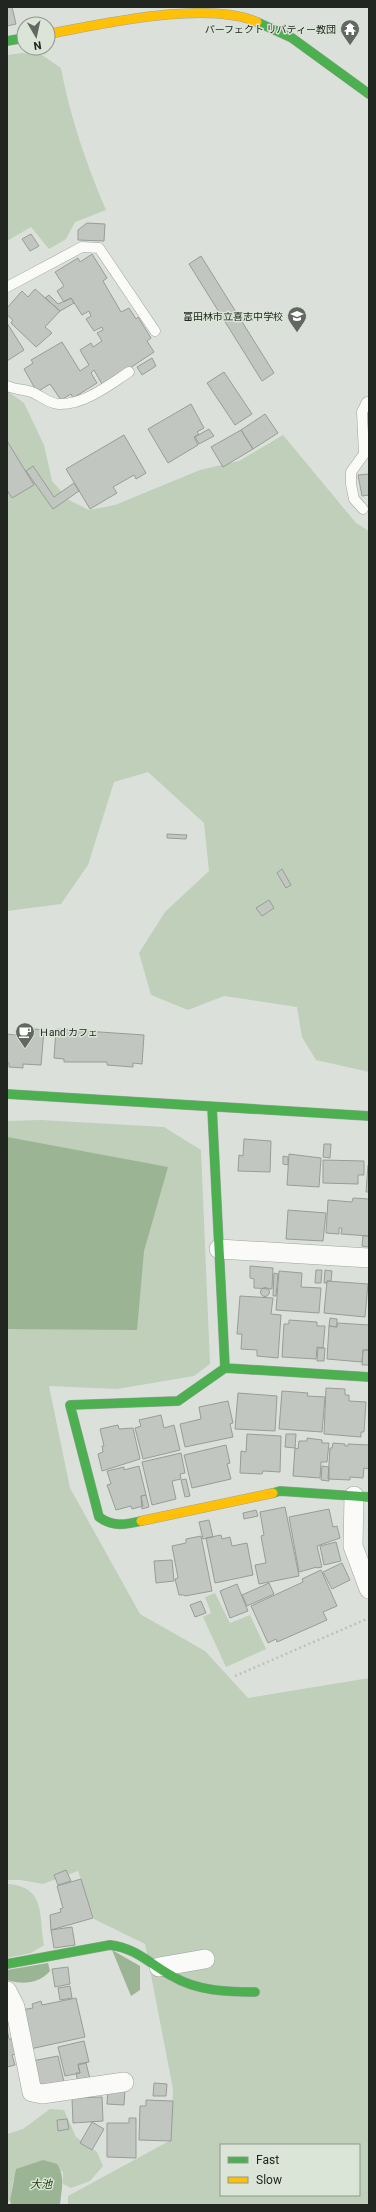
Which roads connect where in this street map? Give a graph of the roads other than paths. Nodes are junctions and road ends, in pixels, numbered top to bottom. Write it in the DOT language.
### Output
graph roads {
  1 [pos="213,9"];
  2 [pos="56,33"];
  3 [pos="369,94"];
  4 [pos="7,288"];
  5 [pos="155,331"];
  6 [pos="129,372"];
  7 [pos="7,386"];
  8 [pos="369,402"];
  9 [pos="363,509"];
  10 [pos="7,1094"];
  11 [pos="212,1107"];
  12 [pos="369,1116"];
  13 [pos="219,1249"];
  14 [pos="369,1258"];
  15 [pos="225,1368"];
  16 [pos="369,1377"];
  17 [pos="361,1496"];
  18 [pos="369,1589"];
  19 [pos="205,1960"];
  20 [pos="7,1964"];
  21 [pos="159,1967"];
  22 [pos="7,1991"];
  23 [pos="255,1992"];
  24 [pos="124,2082"];
  1 -- 2 [label="street"];
  1 -- 3 [label="street"];
  4 -- 5 [label="lane"];
  6 -- 7 [label="lane"];
  8 -- 9 [label="lane"];
  10 -- 11 [label="street"];
  11 -- 12 [label="street"];
  11 -- 13 [label="street"];
  13 -- 14 [label="street"];
  13 -- 15 [label="street"];
  15 -- 16 [label="street"];
  15 -- 17 [label="street"];
  17 -- 18 [label="street"];
  19 -- 21 [label="street"];
  20 -- 21 [label="street"];
  21 -- 23 [label="street"];
  22 -- 24 [label="street"];
}
